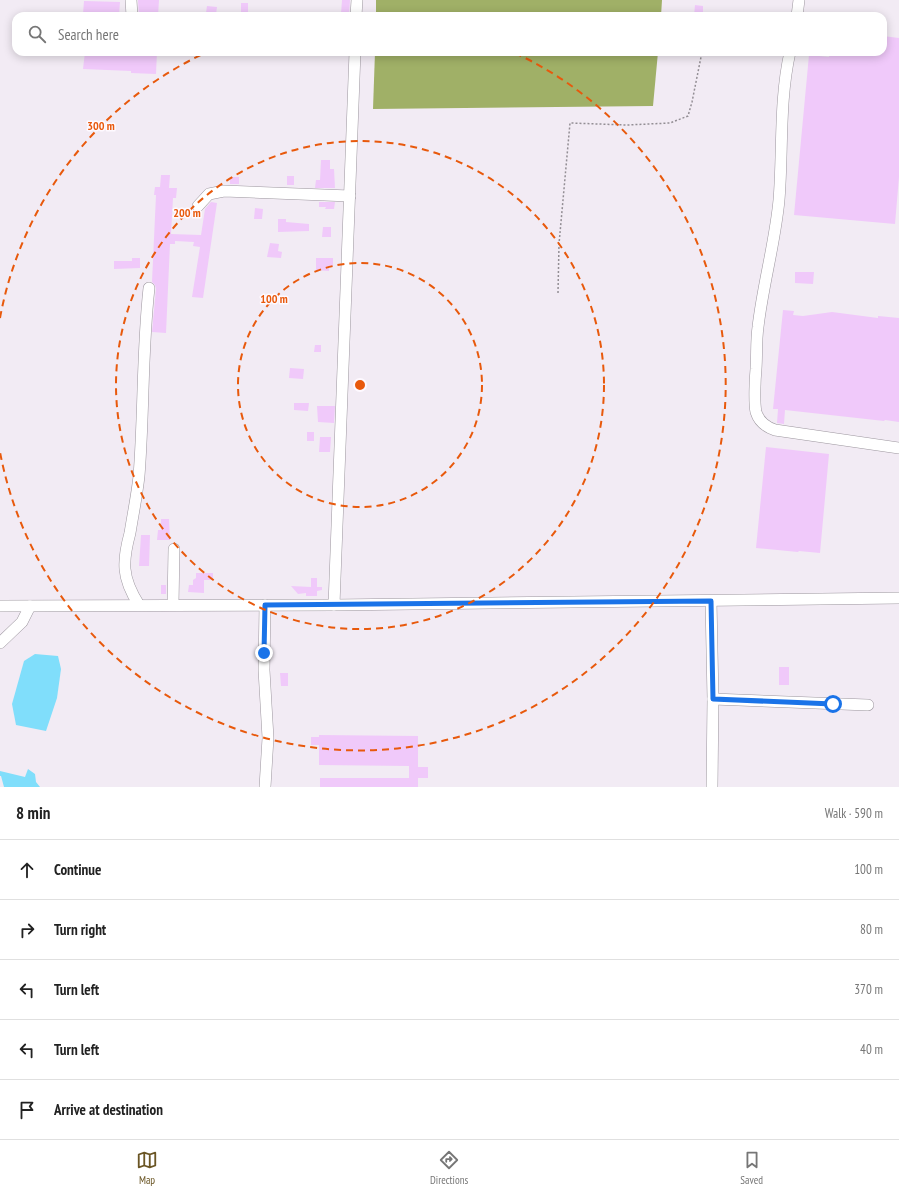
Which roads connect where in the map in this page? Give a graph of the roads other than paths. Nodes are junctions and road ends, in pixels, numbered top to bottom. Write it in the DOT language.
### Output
graph roads {
  1 [pos="131,0"];
  2 [pos="357,0"];
  3 [pos="799,0"];
  4 [pos="132,12"];
  5 [pos="356,12"];
  6 [pos="798,12"];
  7 [pos="355,56"];
  8 [pos="789,56"];
  9 [pos="350,196"];
  10 [pos="198,206"];
  11 [pos="149,288"];
  12 [pos="899,448"];
  13 [pos="174,549"];
  14 [pos="899,598"];
  15 [pos="711,601"];
  16 [pos="174,605"];
  17 [pos="265,605"];
  18 [pos="334,605"];
  19 [pos="0,606"];
  20 [pos="30,606"];
  21 [pos="139,606"];
  22 [pos="0,643"];
  23 [pos="713,699"];
  24 [pos="868,705"];
  25 [pos="265,787"];
  26 [pos="712,787"];
  1 -- 4 [label="street"];
  2 -- 5 [label="street"];
  3 -- 6 [label="street"];
  7 -- 9 [label="street"];
  8 -- 12 [label="street"];
  9 -- 10 [label="street"];
  9 -- 18 [label="street"];
  11 -- 21 [label="street"];
  13 -- 16 [label="street"];
  14 -- 15 [label="street"];
  15 -- 18 [label="street"];
  15 -- 23 [label="street"];
  16 -- 17 [label="street"];
  16 -- 21 [label="street"];
  17 -- 18 [label="street"];
  17 -- 25 [label="street"];
  19 -- 20 [label="street"];
  20 -- 21 [label="street"];
  20 -- 22 [label="street"];
  23 -- 24 [label="street"];
  23 -- 26 [label="street"];
}
